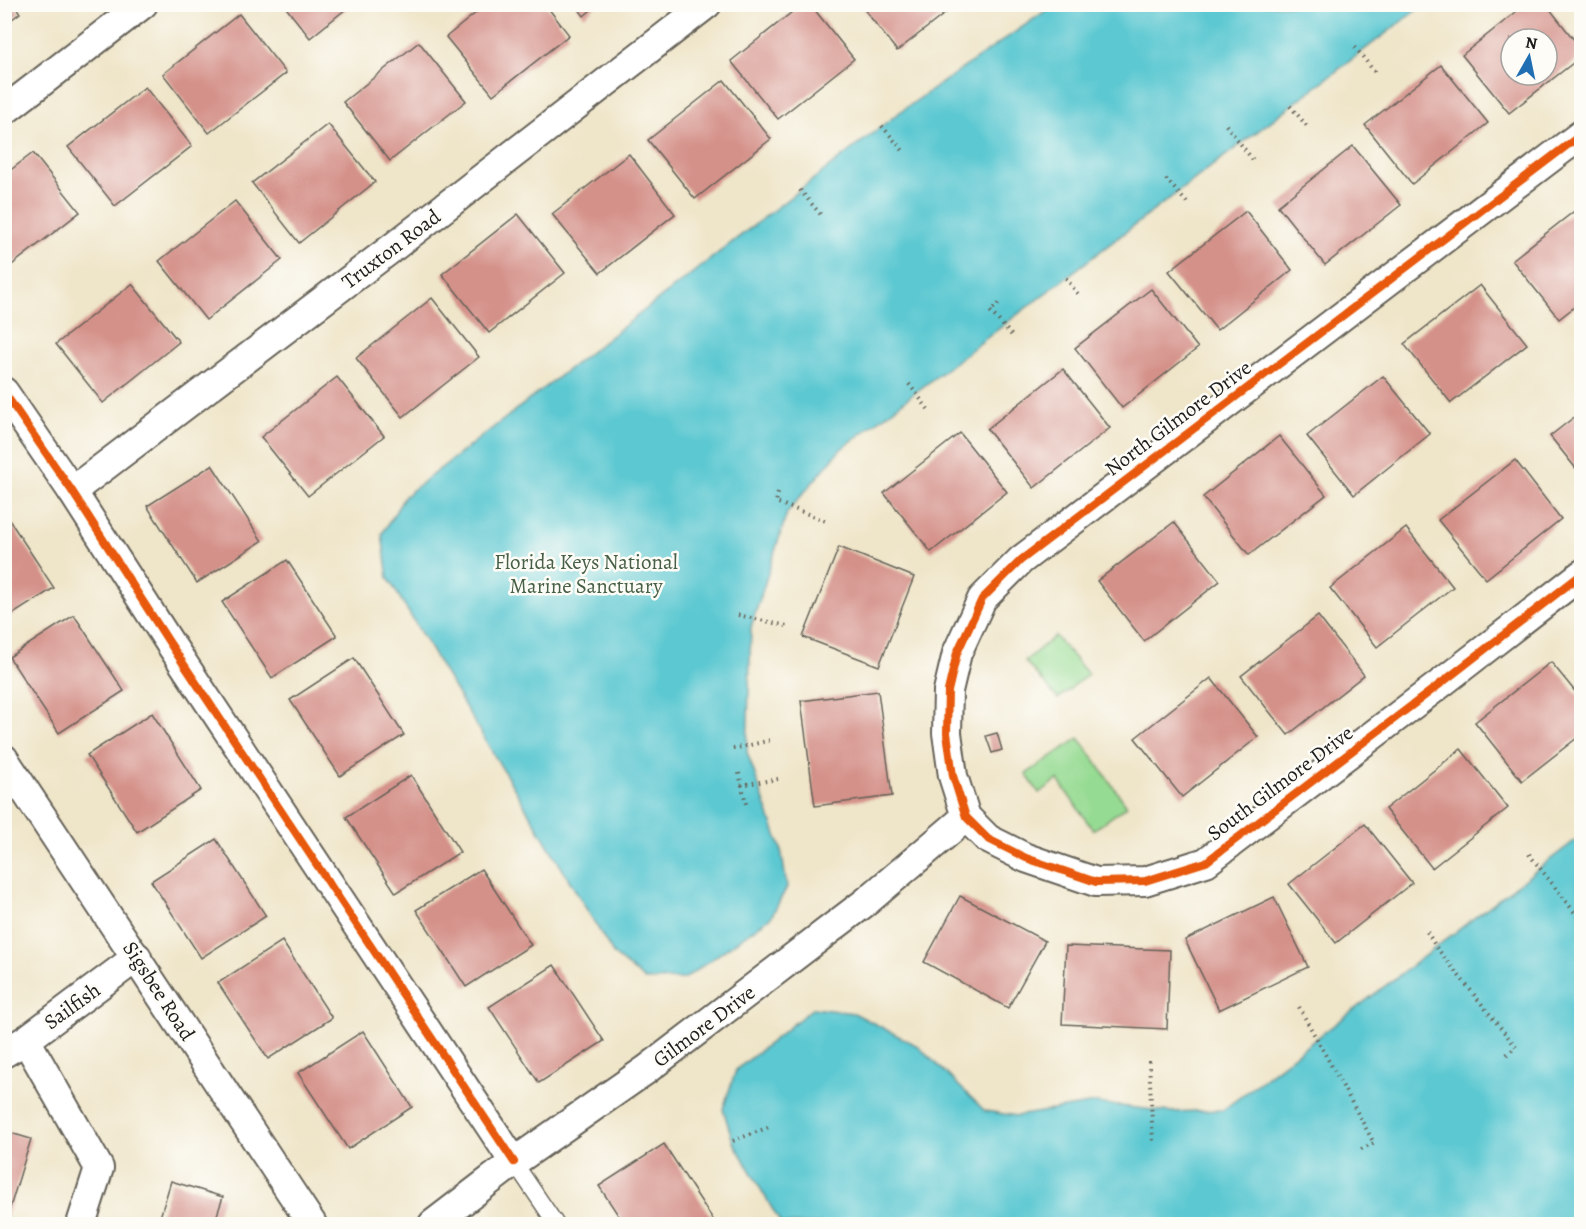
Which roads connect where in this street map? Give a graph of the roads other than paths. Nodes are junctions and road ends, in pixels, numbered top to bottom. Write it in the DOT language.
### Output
graph roads {
  1 [pos="143,4"];
  2 [pos="707,4"];
  3 [pos="4,111"];
  4 [pos="1581,135"];
  5 [pos="4,392"];
  6 [pos="72,491"];
  7 [pos="1581,574"];
  8 [pos="4,759"];
  9 [pos="966,817"];
  10 [pos="137,957"];
  11 [pos="16,1046"];
  12 [pos="514,1162"];
  13 [pos="81,1224"];
  14 [pos="312,1224"];
  15 [pos="433,1224"];
  16 [pos="556,1224"];
  1 -- 3 [label="street"];
  2 -- 6 [label="street, Truxton Road"];
  4 -- 9 [label="street, North Gilmore Drive"];
  5 -- 6 [label="street"];
  6 -- 12 [label="street"];
  7 -- 9 [label="street, South Gilmore Drive"];
  8 -- 10 [label="street, Sigsbee Road"];
  9 -- 12 [label="street, Gilmore Drive"];
  10 -- 11 [label="street, Sailfish"];
  10 -- 14 [label="street, Sigsbee Road"];
  11 -- 13 [label="street"];
  12 -- 15 [label="street, Gilmore Drive"];
  12 -- 16 [label="lane"];
}
